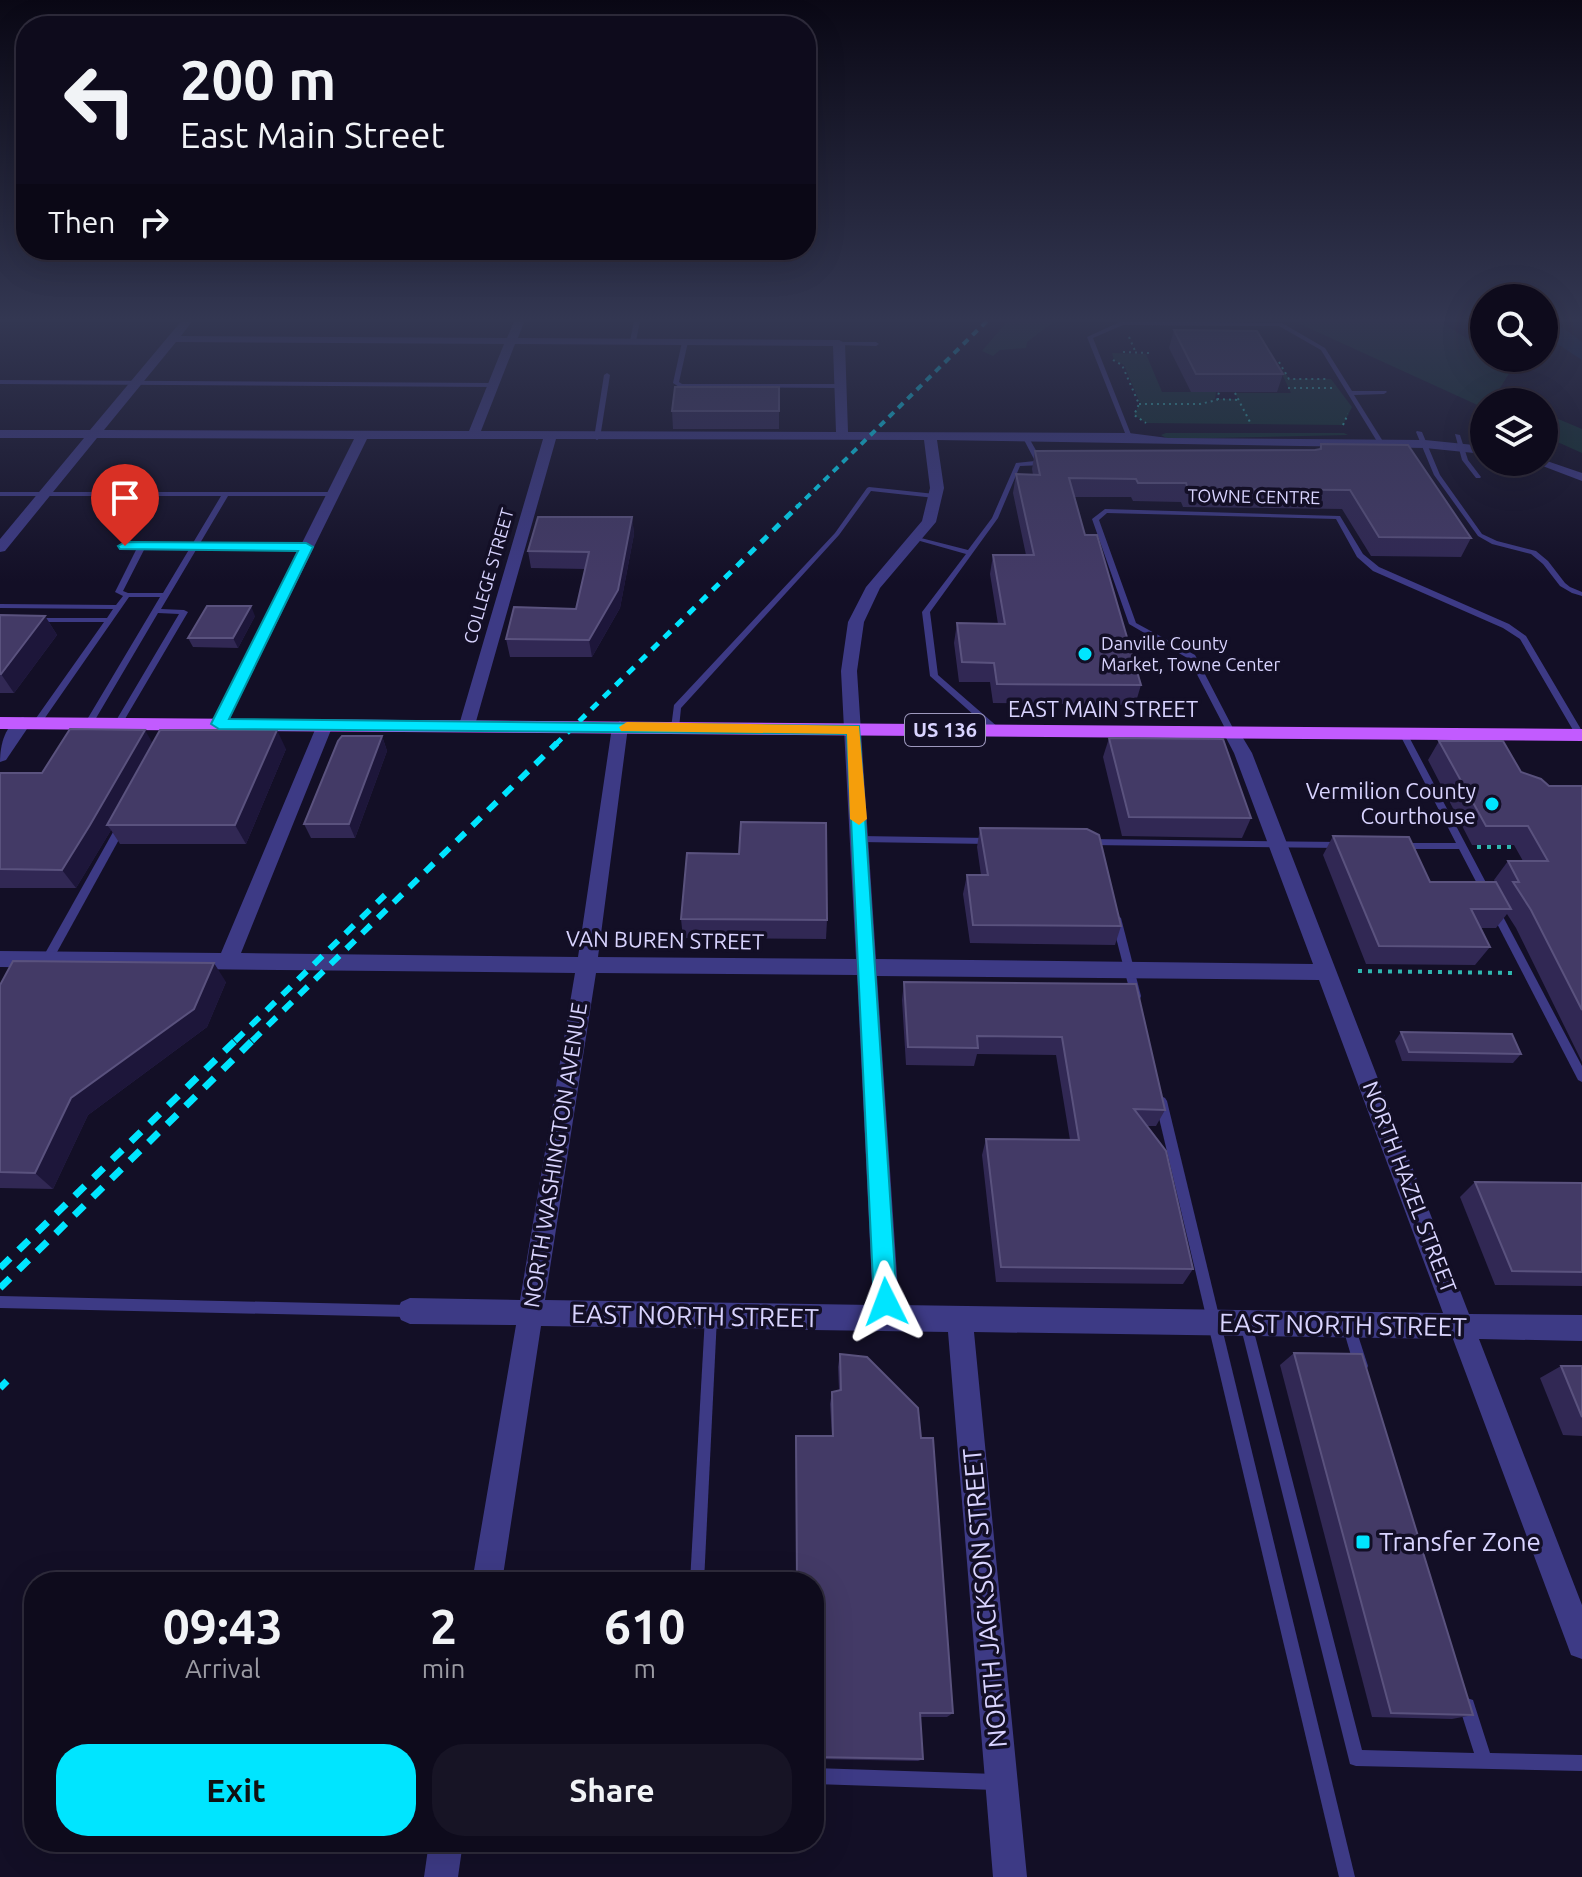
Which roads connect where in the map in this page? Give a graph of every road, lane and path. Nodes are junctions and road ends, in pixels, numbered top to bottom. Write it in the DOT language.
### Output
graph roads {
  1 [pos="117,407"];
  2 [pos="485,407"];
  3 [pos="602,407"];
  4 [pos="841,407"];
  5 [pos="1117,407"];
  6 [pos="1138,407"];
  7 [pos="1242,407"];
  8 [pos="1360,407"];
  9 [pos="1352,408"];
  10 [pos="1146,423"];
  11 [pos="1251,424"];
  12 [pos="1343,425"];
  13 [pos="0,434"];
  14 [pos="93,434"];
  15 [pos="362,436"];
  16 [pos="473,436"];
  17 [pos="550,437"];
  18 [pos="1129,437"];
  19 [pos="1378,437"];
  20 [pos="597,438"];
  21 [pos="842,438"];
  22 [pos="1026,438"];
  23 [pos="1422,438"];
  24 [pos="930,439"];
  25 [pos="1470,440"];
  26 [pos="1458,441"];
  27 [pos="1470,445"];
  28 [pos="1558,456"];
  29 [pos="1039,462"];
  30 [pos="1057,463"];
  31 [pos="1582,463"];
  32 [pos="1558,469"];
  33 [pos="1478,477"];
  34 [pos="1582,477"];
  35 [pos="0,494"];
  36 [pos="44,494"];
  37 [pos="226,494"];
  38 [pos="333,494"];
  39 [pos="935,496"];
  40 [pos="917,539"];
  41 [pos="125,546"];
  42 [pos="142,546"];
  43 [pos="193,546"];
  44 [pos="306,547"];
  45 [pos="0,548"];
  46 [pos="970,553"];
  47 [pos="1582,594"];
  48 [pos="127,595"];
  49 [pos="165,595"];
  50 [pos="0,606"];
  51 [pos="119,607"];
  52 [pos="156,611"];
  53 [pos="31,620"];
  54 [pos="110,620"];
  55 [pos="0,723"];
  56 [pos="30,723"];
  57 [pos="89,723"];
  58 [pos="118,724"];
  59 [pos="219,724"];
  60 [pos="325,725"];
  61 [pos="467,725"];
  62 [pos="620,727"];
  63 [pos="675,728"];
  64 [pos="854,729"];
  65 [pos="996,730"];
  66 [pos="1231,732"];
  67 [pos="1403,733"];
  68 [pos="1581,736"];
  69 [pos="0,756"];
  70 [pos="125,818"];
  71 [pos="860,839"];
  72 [pos="1008,841"];
  73 [pos="1083,842"];
  74 [pos="1098,842"];
  75 [pos="1279,844"];
  76 [pos="1355,845"];
  77 [pos="1386,846"];
  78 [pos="1463,846"];
  79 [pos="1522,847"];
  80 [pos="1102,857"];
  81 [pos="1112,902"];
  82 [pos="0,959"];
  83 [pos="47,960"];
  84 [pos="228,961"];
  85 [pos="587,963"];
  86 [pos="867,968"];
  87 [pos="1130,970"];
  88 [pos="1358,971"];
  89 [pos="1328,972"];
  90 [pos="1529,973"];
  91 [pos="1139,1010"];
  92 [pos="1582,1077"];
  93 [pos="1157,1083"];
  94 [pos="0,1302"];
  95 [pos="410,1311"];
  96 [pos="529,1314"];
  97 [pos="711,1317"];
  98 [pos="887,1319"];
  99 [pos="960,1320"];
  100 [pos="1214,1323"];
  101 [pos="1246,1324"];
  102 [pos="1348,1325"];
  103 [pos="1463,1327"];
  104 [pos="1582,1328"];
  105 [pos="1365,1378"];
  106 [pos="489,1572"];
  107 [pos="698,1572"];
  108 [pos="1582,1644"];
  109 [pos="1462,1687"];
  110 [pos="1485,1761"];
  111 [pos="1582,1763"];
  112 [pos="824,1776"];
  113 [pos="1002,1783"];
  114 [pos="445,1852"];
  115 [pos="441,1877"];
  116 [pos="1010,1877"];
  117 [pos="1347,1877"];
  1 -- 14 [label="street"];
  2 -- 16 [label="street"];
  3 -- 20 [label="lane"];
  4 -- 21 [label="street"];
  5 -- 18 [label="lane"];
  6 -- 10 [label="path"];
  7 -- 11 [label="path"];
  8 -- 19 [label="lane"];
  9 -- 12 [label="path"];
  13 -- 14 [label="street"];
  14 -- 15 [label="street"];
  14 -- 36 [label="street"];
  15 -- 16 [label="street"];
  15 -- 38 [label="street"];
  16 -- 17 [label="street"];
  17 -- 20 [label="street"];
  17 -- 61 [label="street, COLLEGE STREET"];
  18 -- 19 [label="street"];
  18 -- 19 [label="street"];
  18 -- 22 [label="street"];
  19 -- 23 [label="street"];
  20 -- 21 [label="street"];
  21 -- 24 [label="street"];
  22 -- 24 [label="street"];
  22 -- 29 [label="lane"];
  23 -- 26 [label="street"];
  23 -- 47 [label="lane"];
  24 -- 39 [label="street"];
  25 -- 26 [label="street"];
  26 -- 27 [label="street"];
  26 -- 33 [label="lane"];
  28 -- 31 [label="street"];
  29 -- 30 [label="lane"];
  29 -- 46 [label="lane"];
  32 -- 34 [label="street"];
  35 -- 36 [label="lane"];
  36 -- 37 [label="lane"];
  36 -- 45 [label="street"];
  37 -- 38 [label="lane"];
  37 -- 43 [label="lane"];
  38 -- 44 [label="street"];
  39 -- 40 [label="street"];
  39 -- 63 [label="lane"];
  40 -- 46 [label="lane"];
  40 -- 64 [label="street"];
  41 -- 42 [label="street"];
  42 -- 43 [label="street"];
  42 -- 48 [label="lane"];
  43 -- 44 [label="street"];
  43 -- 49 [label="lane"];
  44 -- 59 [label="street"];
  46 -- 65 [label="lane"];
  48 -- 49 [label="lane"];
  48 -- 51 [label="lane"];
  49 -- 52 [label="lane"];
  50 -- 51 [label="lane"];
  51 -- 54 [label="lane"];
  52 -- 57 [label="lane"];
  52 -- 58 [label="lane"];
  53 -- 54 [label="lane"];
  54 -- 56 [label="lane"];
  55 -- 56 [label="main road, EAST MAIN STREET / US 136"];
  56 -- 57 [label="main road, EAST MAIN STREET / US 136"];
  56 -- 69 [label="street"];
  57 -- 58 [label="main road, EAST MAIN STREET / US 136"];
  58 -- 59 [label="main road, EAST MAIN STREET / US 136"];
  59 -- 60 [label="main road, EAST MAIN STREET / US 136"];
  60 -- 61 [label="main road, EAST MAIN STREET / US 136"];
  60 -- 84 [label="street"];
  61 -- 62 [label="main road, EAST MAIN STREET / US 136"];
  62 -- 63 [label="main road, EAST MAIN STREET / US 136"];
  62 -- 85 [label="street, NORTH WASHINGTON AVENUE"];
  63 -- 64 [label="main road, EAST MAIN STREET / US 136"];
  64 -- 65 [label="main road, EAST MAIN STREET / US 136"];
  64 -- 71 [label="street"];
  65 -- 66 [label="main road, EAST MAIN STREET / US 136"];
  66 -- 67 [label="main road, EAST MAIN STREET / US 136"];
  66 -- 68 [label="lane, TOWNE CENTRE"];
  66 -- 75 [label="street, NORTH HAZEL STREET"];
  67 -- 68 [label="main road, EAST MAIN STREET / US 136"];
  67 -- 78 [label="lane"];
  70 -- 83 [label="lane"];
  71 -- 72 [label="lane"];
  71 -- 86 [label="street"];
  73 -- 74 [label="lane"];
  74 -- 75 [label="lane"];
  74 -- 80 [label="lane"];
  75 -- 76 [label="lane"];
  75 -- 89 [label="street, NORTH HAZEL STREET"];
  77 -- 78 [label="lane"];
  78 -- 79 [label="path"];
  78 -- 90 [label="lane"];
  81 -- 87 [label="lane"];
  82 -- 83 [label="street, VAN BUREN STREET"];
  83 -- 84 [label="street, VAN BUREN STREET"];
  84 -- 85 [label="street, VAN BUREN STREET"];
  85 -- 86 [label="street, VAN BUREN STREET"];
  85 -- 96 [label="street, NORTH WASHINGTON AVENUE"];
  86 -- 87 [label="street, VAN BUREN STREET"];
  86 -- 98 [label="street"];
  87 -- 89 [label="street, VAN BUREN STREET"];
  87 -- 91 [label="lane"];
  88 -- 90 [label="path"];
  89 -- 103 [label="street, NORTH HAZEL STREET"];
  90 -- 92 [label="lane"];
  93 -- 100 [label="lane"];
  94 -- 95 [label="lane, EAST NORTH STREET"];
  95 -- 96 [label="street, EAST NORTH STREET"];
  96 -- 97 [label="street, EAST NORTH STREET"];
  96 -- 106 [label="street, NORTH WASHINGTON AVENUE"];
  97 -- 98 [label="street, EAST NORTH STREET"];
  97 -- 107 [label="lane"];
  98 -- 99 [label="street, EAST NORTH STREET"];
  99 -- 100 [label="street, EAST NORTH STREET"];
  99 -- 113 [label="street, NORTH JACKSON STREET"];
  100 -- 101 [label="street, EAST NORTH STREET"];
  100 -- 117 [label="lane"];
  101 -- 102 [label="street, EAST NORTH STREET"];
  101 -- 110 [label="lane"];
  102 -- 103 [label="street, EAST NORTH STREET"];
  102 -- 105 [label="lane"];
  103 -- 104 [label="street, EAST NORTH STREET"];
  103 -- 108 [label="street, NORTH HAZEL STREET"];
  109 -- 110 [label="lane"];
  110 -- 111 [label="lane"];
  112 -- 113 [label="lane"];
  113 -- 116 [label="street, NORTH JACKSON STREET"];
  114 -- 115 [label="street"];
}
